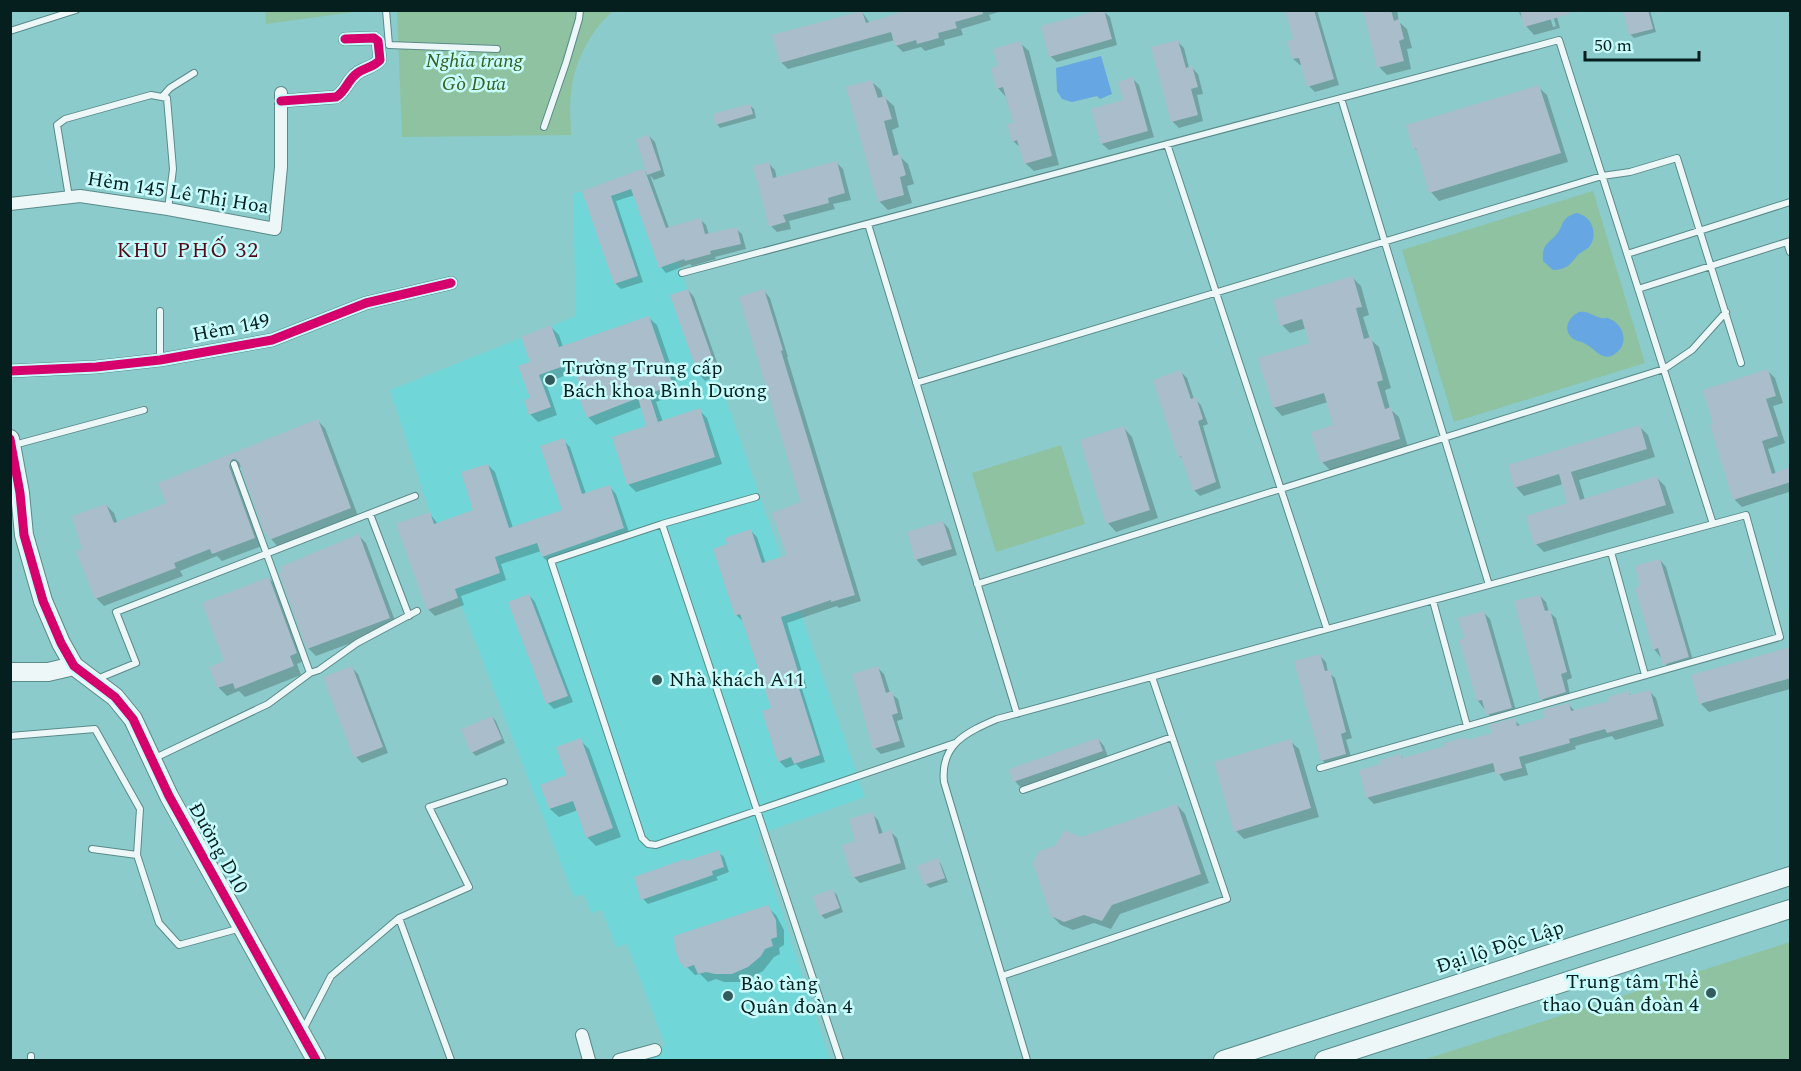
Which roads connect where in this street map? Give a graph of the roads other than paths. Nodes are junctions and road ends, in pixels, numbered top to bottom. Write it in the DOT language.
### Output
graph roads {
  1 [pos="76,10"];
  2 [pos="386,10"];
  3 [pos="579,10"];
  4 [pos="10,31"];
  5 [pos="345,39"];
  6 [pos="497,49"];
  7 [pos="194,73"];
  8 [pos="162,97"];
  9 [pos="1341,98"];
  10 [pos="544,127"];
  11 [pos="1167,144"];
  12 [pos="1602,176"];
  13 [pos="69,197"];
  14 [pos="1791,202"];
  15 [pos="10,204"];
  16 [pos="168,209"];
  17 [pos="868,224"];
  18 [pos="1701,231"];
  19 [pos="1385,241"];
  20 [pos="1789,242"];
  21 [pos="1791,252"];
  22 [pos="1627,254"];
  23 [pos="1711,266"];
  24 [pos="682,273"];
  25 [pos="451,283"];
  26 [pos="1638,289"];
  27 [pos="1216,292"];
  28 [pos="160,311"];
  29 [pos="1725,312"];
  30 [pos="160,360"];
  31 [pos="1741,363"];
  32 [pos="1664,369"];
  33 [pos="10,371"];
  34 [pos="916,383"];
  35 [pos="144,410"];
  36 [pos="1444,438"];
  37 [pos="12,451"];
  38 [pos="234,464"];
  39 [pos="1281,489"];
  40 [pos="15,494"];
  41 [pos="415,496"];
  42 [pos="756,497"];
  43 [pos="370,514"];
  44 [pos="662,524"];
  45 [pos="1713,524"];
  46 [pos="1611,552"];
  47 [pos="267,554"];
  48 [pos="977,584"];
  49 [pos="1489,585"];
  50 [pos="1433,601"];
  51 [pos="417,611"];
  52 [pos="409,616"];
  53 [pos="1327,629"];
  54 [pos="74,666"];
  55 [pos="10,672"];
  56 [pos="310,673"];
  57 [pos="1646,675"];
  58 [pos="1152,677"];
  59 [pos="95,680"];
  60 [pos="1017,714"];
  61 [pos="1467,726"];
  62 [pos="10,736"];
  63 [pos="1172,737"];
  64 [pos="955,743"];
  65 [pos="151,760"];
  66 [pos="1320,768"];
  67 [pos="504,782"];
  68 [pos="1023,790"];
  69 [pos="757,810"];
  70 [pos="92,849"];
  71 [pos="137,855"];
  72 [pos="1791,876"];
  73 [pos="1791,909"];
  74 [pos="399,918"];
  75 [pos="241,928"];
  76 [pos="1002,976"];
  77 [pos="300,1035"];
  78 [pos="582,1035"];
  79 [pos="655,1050"];
  80 [pos="316,1060"];
  81 [pos="451,1060"];
  82 [pos="589,1060"];
  83 [pos="619,1060"];
  84 [pos="840,1060"];
  85 [pos="1027,1060"];
  86 [pos="1223,1060"];
  87 [pos="1324,1060"];
  1 -- 4 [label="lane"];
  2 -- 6 [label="lane"];
  3 -- 10 [label="lane"];
  5 -- 16 [label="street, Hẻm 145 Lê Thị Hoa"];
  7 -- 8 [label="lane"];
  8 -- 13 [label="lane"];
  8 -- 16 [label="lane"];
  9 -- 11 [label="lane"];
  9 -- 12 [label="lane"];
  9 -- 19 [label="lane"];
  11 -- 17 [label="lane"];
  11 -- 27 [label="lane"];
  12 -- 18 [label="lane"];
  12 -- 19 [label="lane"];
  12 -- 22 [label="lane"];
  13 -- 15 [label="street, Hẻm 145 Lê Thị Hoa"];
  13 -- 16 [label="street, Hẻm 145 Lê Thị Hoa"];
  14 -- 18 [label="lane"];
  17 -- 24 [label="lane"];
  17 -- 34 [label="lane"];
  18 -- 22 [label="lane"];
  18 -- 23 [label="lane"];
  19 -- 27 [label="lane"];
  19 -- 36 [label="lane"];
  20 -- 21 [label="lane"];
  20 -- 23 [label="lane"];
  22 -- 26 [label="lane"];
  23 -- 26 [label="lane"];
  23 -- 29 [label="lane"];
  25 -- 30 [label="street, Hẻm 149"];
  26 -- 32 [label="lane"];
  27 -- 34 [label="lane"];
  27 -- 39 [label="lane"];
  28 -- 30 [label="lane"];
  29 -- 31 [label="lane"];
  29 -- 32 [label="lane"];
  30 -- 33 [label="street, Hẻm 149"];
  32 -- 36 [label="lane"];
  32 -- 45 [label="lane"];
  34 -- 48 [label="lane"];
  35 -- 37 [label="lane"];
  36 -- 39 [label="lane"];
  36 -- 49 [label="lane"];
  37 -- 40 [label="main road"];
  38 -- 47 [label="lane"];
  39 -- 48 [label="lane"];
  39 -- 53 [label="lane"];
  40 -- 54 [label="main road"];
  41 -- 43 [label="lane"];
  42 -- 44 [label="lane"];
  43 -- 47 [label="lane"];
  43 -- 52 [label="lane"];
  44 -- 69 [label="lane"];
  44 -- 69 [label="lane"];
  45 -- 46 [label="lane"];
  45 -- 57 [label="lane"];
  46 -- 49 [label="lane"];
  46 -- 57 [label="lane"];
  47 -- 56 [label="lane"];
  47 -- 59 [label="lane"];
  48 -- 60 [label="lane"];
  49 -- 50 [label="lane"];
  50 -- 53 [label="lane"];
  50 -- 61 [label="lane"];
  51 -- 52 [label="lane"];
  52 -- 56 [label="lane"];
  53 -- 58 [label="lane"];
  54 -- 55 [label="main road"];
  54 -- 59 [label="main road, Đường D10"];
  56 -- 65 [label="lane"];
  57 -- 61 [label="lane"];
  58 -- 60 [label="lane"];
  58 -- 63 [label="lane"];
  59 -- 65 [label="main road, Đường D10"];
  60 -- 64 [label="lane"];
  61 -- 66 [label="lane"];
  62 -- 71 [label="lane"];
  63 -- 68 [label="lane"];
  63 -- 76 [label="lane"];
  64 -- 69 [label="lane"];
  64 -- 76 [label="lane"];
  65 -- 75 [label="main road, Đường D10"];
  67 -- 74 [label="lane"];
  69 -- 84 [label="lane"];
  70 -- 71 [label="lane"];
  71 -- 75 [label="lane"];
  72 -- 86 [label="main road, Đại lộ Độc Lập"];
  73 -- 87 [label="main road"];
  74 -- 77 [label="lane"];
  74 -- 81 [label="lane"];
  75 -- 77 [label="main road, Đường D10"];
  76 -- 85 [label="lane"];
  77 -- 80 [label="main road, Đường D10"];
  78 -- 82 [label="street"];
  79 -- 83 [label="street"];
}
